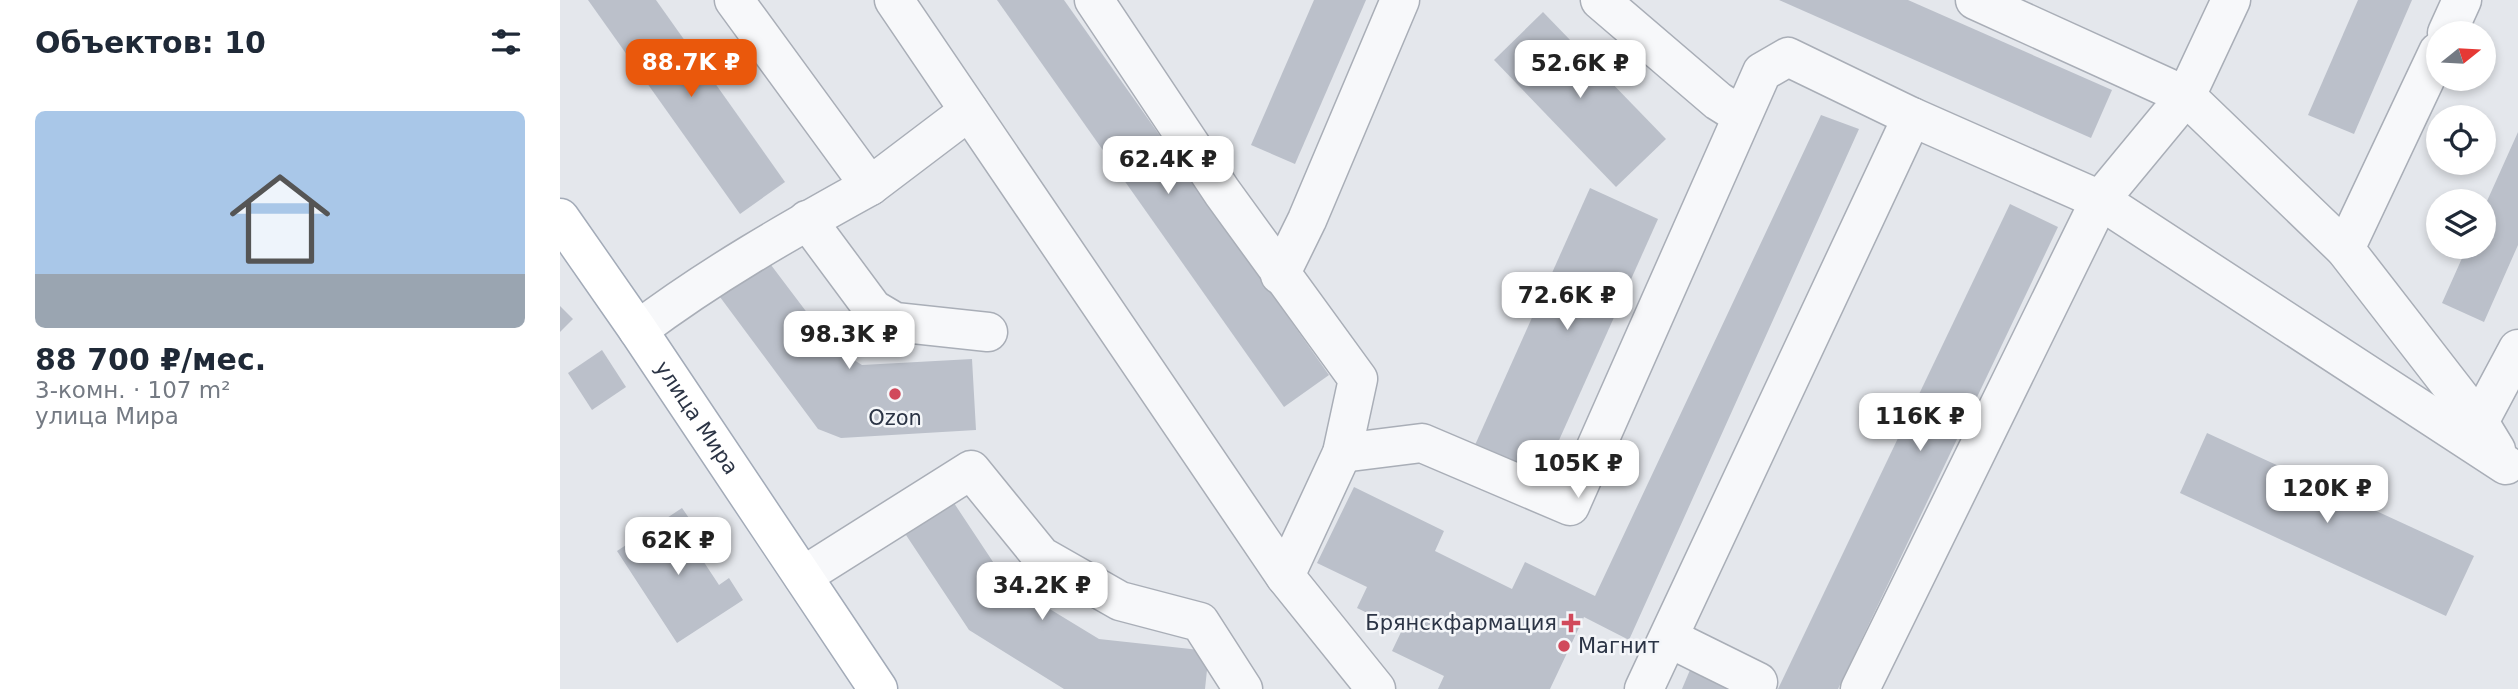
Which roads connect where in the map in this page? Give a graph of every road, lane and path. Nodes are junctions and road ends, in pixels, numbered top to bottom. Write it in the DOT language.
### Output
graph roads {
  1 [pos="733,0"];
  2 [pos="894,0"];
  3 [pos="1094,0"];
  4 [pos="1400,0"];
  5 [pos="1600,0"];
  6 [pos="1975,0"];
  7 [pos="2231,0"];
  8 [pos="2462,0"];
  9 [pos="2452,21"];
  10 [pos="2426,77"];
  11 [pos="2186,96"];
  12 [pos="969,111"];
  13 [pos="1742,116"];
  14 [pos="1912,117"];
  15 [pos="870,186"];
  16 [pos="2101,200"];
  17 [pos="560,218"];
  18 [pos="807,220"];
  19 [pos="2345,249"];
  20 [pos="1280,275"];
  21 [pos="638,330"];
  22 [pos="988,332"];
  23 [pos="2518,349"];
  24 [pos="2479,422"];
  25 [pos="1342,453"];
  26 [pos="2512,473"];
  27 [pos="803,576"];
  28 [pos="1285,576"];
  29 [pos="1668,638"];
  30 [pos="1364,685"];
  31 [pos="878,689"];
  32 [pos="1243,689"];
  33 [pos="1644,689"];
  34 [pos="1755,689"];
  35 [pos="1860,689"];
  1 -- 15 [label="lane"];
  2 -- 12 [label="lane"];
  3 -- 20 [label="lane"];
  4 -- 20 [label="lane"];
  5 -- 13 [label="lane"];
  6 -- 11 [label="lane"];
  7 -- 11 [label="lane"];
  8 -- 9 [label="lane"];
  10 -- 19 [label="lane"];
  11 -- 16 [label="lane"];
  11 -- 19 [label="lane"];
  12 -- 15 [label="lane"];
  12 -- 28 [label="lane"];
  13 -- 14 [label="lane"];
  13 -- 25 [label="lane"];
  14 -- 16 [label="lane"];
  14 -- 29 [label="lane"];
  15 -- 18 [label="lane"];
  16 -- 26 [label="lane"];
  16 -- 35 [label="lane"];
  17 -- 21 [label="main road, улица Мира"];
  18 -- 21 [label="lane"];
  18 -- 22 [label="lane"];
  19 -- 24 [label="lane"];
  20 -- 25 [label="lane"];
  21 -- 27 [label="main road, улица Мира"];
  23 -- 24 [label="lane"];
  24 -- 26 [label="lane"];
  25 -- 28 [label="lane"];
  27 -- 31 [label="main road, улица Мира"];
  27 -- 32 [label="lane"];
  28 -- 30 [label="lane"];
  29 -- 33 [label="lane"];
  29 -- 34 [label="lane"];
}
